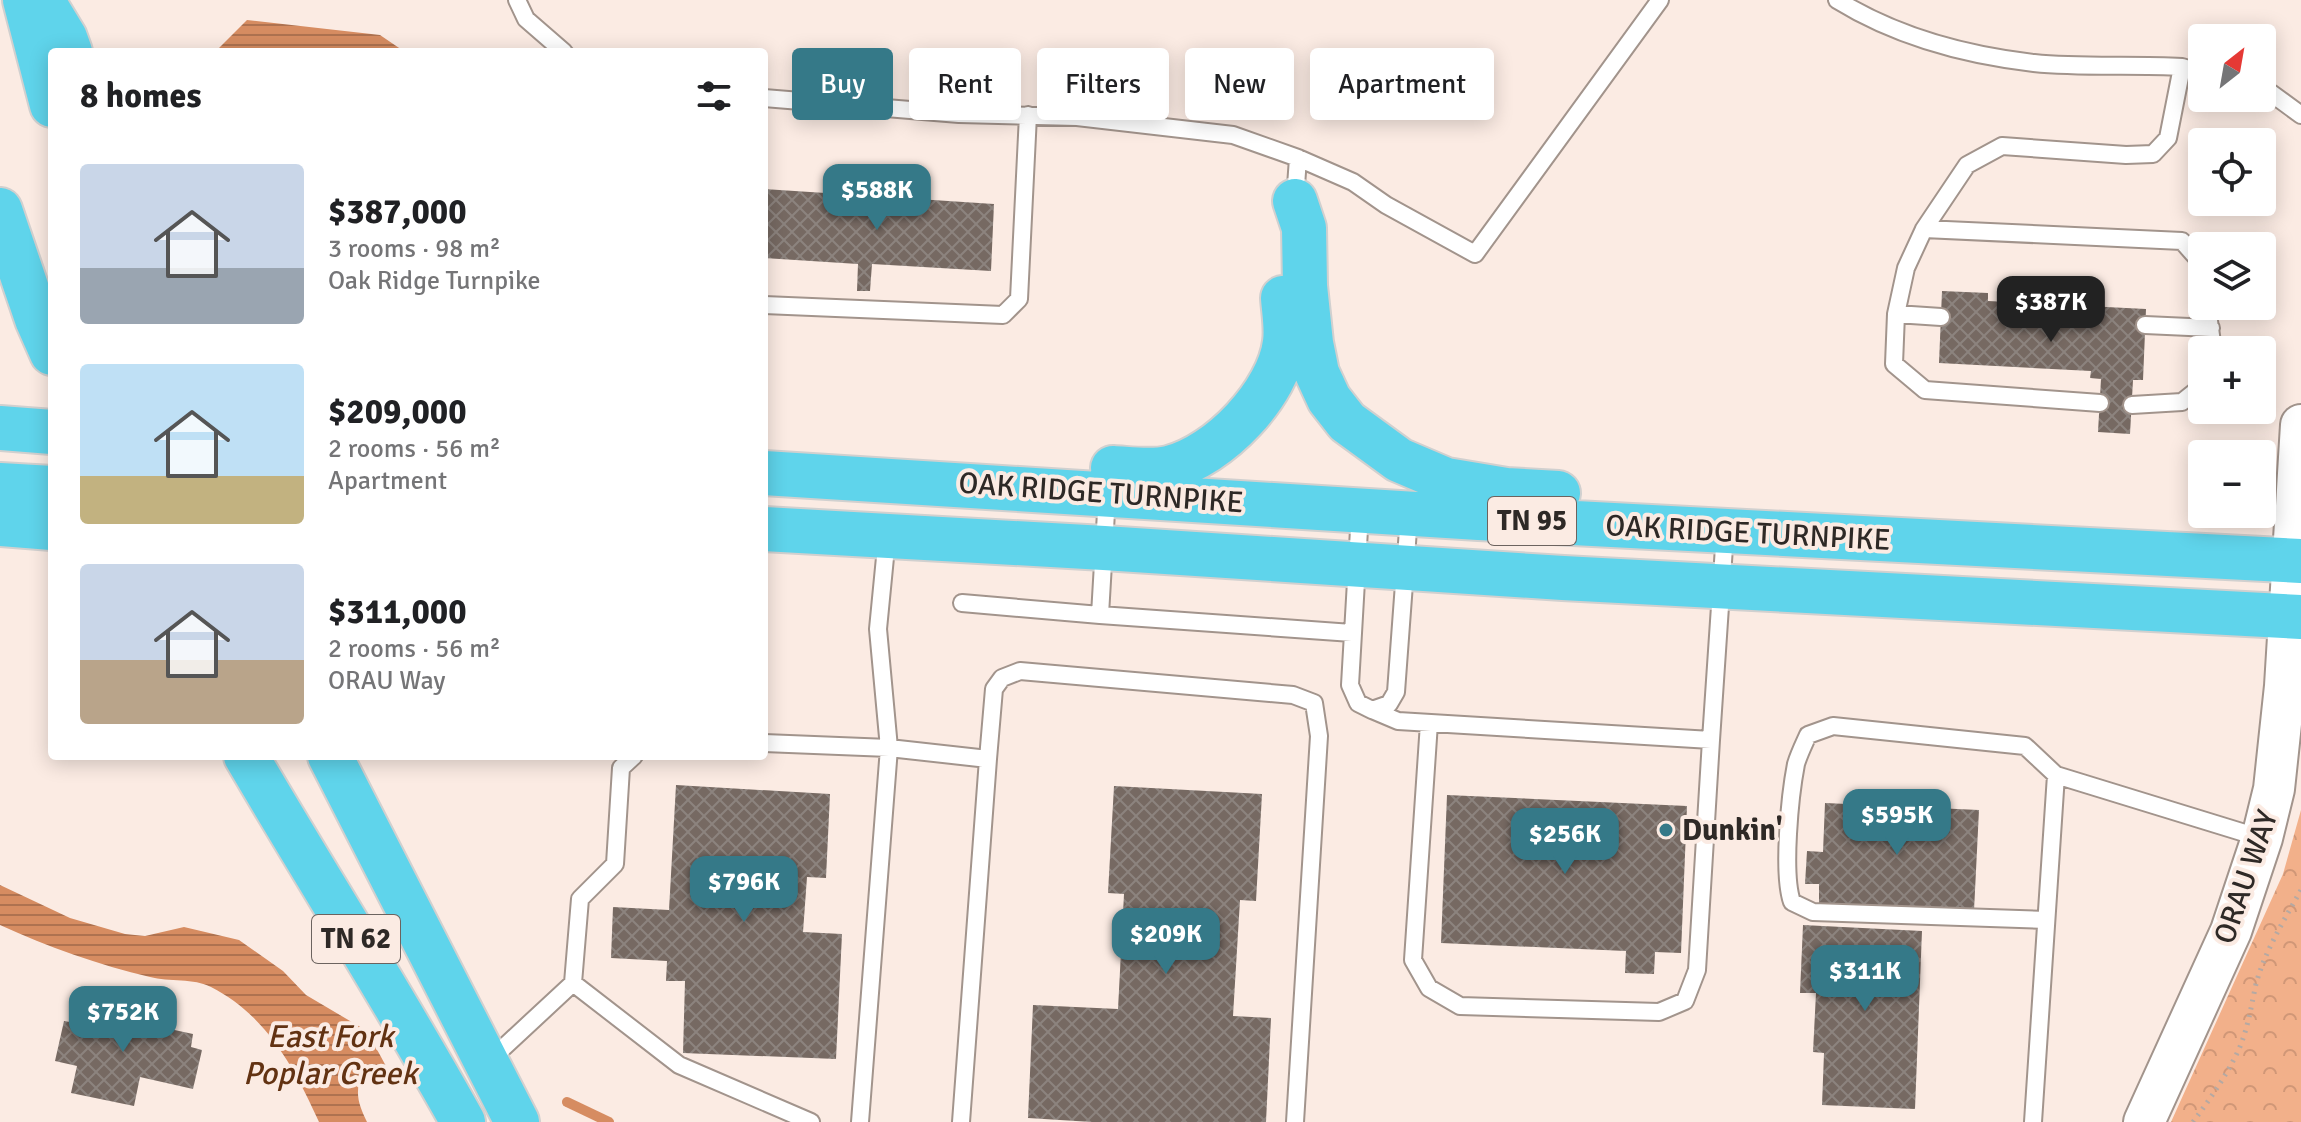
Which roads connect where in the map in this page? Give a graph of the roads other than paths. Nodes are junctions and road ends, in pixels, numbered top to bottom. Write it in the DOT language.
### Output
graph roads {
  1 [pos="25,0"];
  2 [pos="42,0"];
  3 [pos="517,0"];
  4 [pos="1660,0"];
  5 [pos="1837,0"];
  6 [pos="69,48"];
  7 [pos="559,48"];
  8 [pos="2182,67"];
  9 [pos="2188,69"];
  10 [pos="48,89"];
  11 [pos="2276,97"];
  12 [pos="768,98"];
  13 [pos="1028,115"];
  14 [pos="2301,115"];
  15 [pos="1298,158"];
  16 [pos="1295,201"];
  17 [pos="0,210"];
  18 [pos="1924,229"];
  19 [pos="2188,248"];
  20 [pos="768,305"];
  21 [pos="1896,314"];
  22 [pos="1941,317"];
  23 [pos="2210,320"];
  24 [pos="2145,325"];
  25 [pos="2211,328"];
  26 [pos="2212,336"];
  27 [pos="48,344"];
  28 [pos="2188,397"];
  29 [pos="2100,403"];
  30 [pos="2132,405"];
  31 [pos="2301,425"];
  32 [pos="0,428"];
  33 [pos="48,432"];
  34 [pos="778,472"];
  35 [pos="0,485"];
  36 [pos="48,488"];
  37 [pos="1107,494"];
  38 [pos="1360,510"];
  39 [pos="1409,513"];
  40 [pos="0,524"];
  41 [pos="48,528"];
  42 [pos="768,529"];
  43 [pos="1725,532"];
  44 [pos="887,536"];
  45 [pos="1876,540"];
  46 [pos="1104,548"];
  47 [pos="2297,560"];
  48 [pos="1356,565"];
  49 [pos="1405,567"];
  50 [pos="1720,586"];
  51 [pos="962,603"];
  52 [pos="1100,615"];
  53 [pos="2295,617"];
  54 [pos="1352,633"];
  55 [pos="1372,710"];
  56 [pos="1429,723"];
  57 [pos="1711,740"];
  58 [pos="768,743"];
  59 [pos="889,748"];
  60 [pos="988,759"];
  61 [pos="248,760"];
  62 [pos="332,760"];
  63 [pos="366,760"];
  64 [pos="630,760"];
  65 [pos="2056,775"];
  66 [pos="2262,838"];
  67 [pos="2046,920"];
  68 [pos="438,968"];
  69 [pos="573,983"];
  70 [pos="487,1063"];
  71 [pos="463,1122"];
  72 [pos="517,1122"];
  73 [pos="811,1122"];
  74 [pos="860,1122"];
  75 [pos="877,1122"];
  76 [pos="961,1122"];
  77 [pos="1295,1122"];
  78 [pos="2033,1122"];
  79 [pos="2144,1122"];
  1 -- 10 [label="highway"];
  2 -- 6 [label="highway"];
  3 -- 7 [label="lane"];
  4 -- 15 [label="lane"];
  5 -- 8 [label="lane"];
  8 -- 9 [label="lane"];
  8 -- 18 [label="lane"];
  11 -- 14 [label="lane"];
  12 -- 13 [label="lane"];
  13 -- 15 [label="lane"];
  13 -- 20 [label="lane"];
  15 -- 16 [label="lane"];
  16 -- 34 [label="highway"];
  16 -- 45 [label="highway"];
  17 -- 27 [label="highway"];
  18 -- 19 [label="lane"];
  18 -- 21 [label="lane"];
  21 -- 22 [label="lane"];
  21 -- 29 [label="lane"];
  23 -- 25 [label="lane"];
  24 -- 25 [label="lane"];
  25 -- 26 [label="lane"];
  28 -- 30 [label="lane"];
  31 -- 47 [label="street, ORAU WAY"];
  32 -- 33 [label="highway"];
  34 -- 37 [label="highway, OAK RIDGE TURNPIKE / TN 95"];
  35 -- 36 [label="highway"];
  37 -- 38 [label="highway, OAK RIDGE TURNPIKE / TN 95"];
  37 -- 46 [label="lane"];
  38 -- 39 [label="highway, OAK RIDGE TURNPIKE / TN 95"];
  38 -- 48 [label="lane"];
  39 -- 43 [label="highway, OAK RIDGE TURNPIKE / TN 95"];
  39 -- 49 [label="lane"];
  40 -- 41 [label="highway"];
  42 -- 44 [label="highway, OAK RIDGE TURNPIKE / TN 95"];
  43 -- 45 [label="highway, OAK RIDGE TURNPIKE / TN 95"];
  43 -- 50 [label="lane"];
  44 -- 46 [label="highway, OAK RIDGE TURNPIKE / TN 95"];
  44 -- 59 [label="lane"];
  45 -- 47 [label="highway, OAK RIDGE TURNPIKE / TN 95"];
  46 -- 48 [label="highway, OAK RIDGE TURNPIKE / TN 95"];
  46 -- 52 [label="lane"];
  47 -- 53 [label="street, ORAU WAY"];
  48 -- 49 [label="highway, OAK RIDGE TURNPIKE / TN 95"];
  48 -- 54 [label="lane"];
  49 -- 50 [label="highway, OAK RIDGE TURNPIKE / TN 95"];
  49 -- 55 [label="lane"];
  50 -- 53 [label="highway, OAK RIDGE TURNPIKE / TN 95"];
  50 -- 57 [label="lane"];
  51 -- 52 [label="lane"];
  52 -- 54 [label="lane"];
  53 -- 66 [label="street, ORAU WAY"];
  54 -- 55 [label="lane"];
  55 -- 56 [label="lane"];
  56 -- 57 [label="lane"];
  56 -- 57 [label="lane"];
  58 -- 59 [label="lane"];
  59 -- 60 [label="lane"];
  59 -- 74 [label="lane"];
  60 -- 76 [label="lane"];
  60 -- 77 [label="lane"];
  61 -- 71 [label="highway, TN 62"];
  62 -- 68 [label="highway, TN 62"];
  63 -- 68 [label="highway"];
  64 -- 69 [label="lane"];
  65 -- 66 [label="lane"];
  65 -- 67 [label="lane"];
  65 -- 67 [label="lane"];
  66 -- 79 [label="street, ORAU WAY"];
  67 -- 78 [label="lane"];
  68 -- 70 [label="highway, TN 62"];
  69 -- 70 [label="lane"];
  69 -- 73 [label="lane"];
  70 -- 72 [label="highway, TN 62"];
  74 -- 75 [label="lane"];
}
